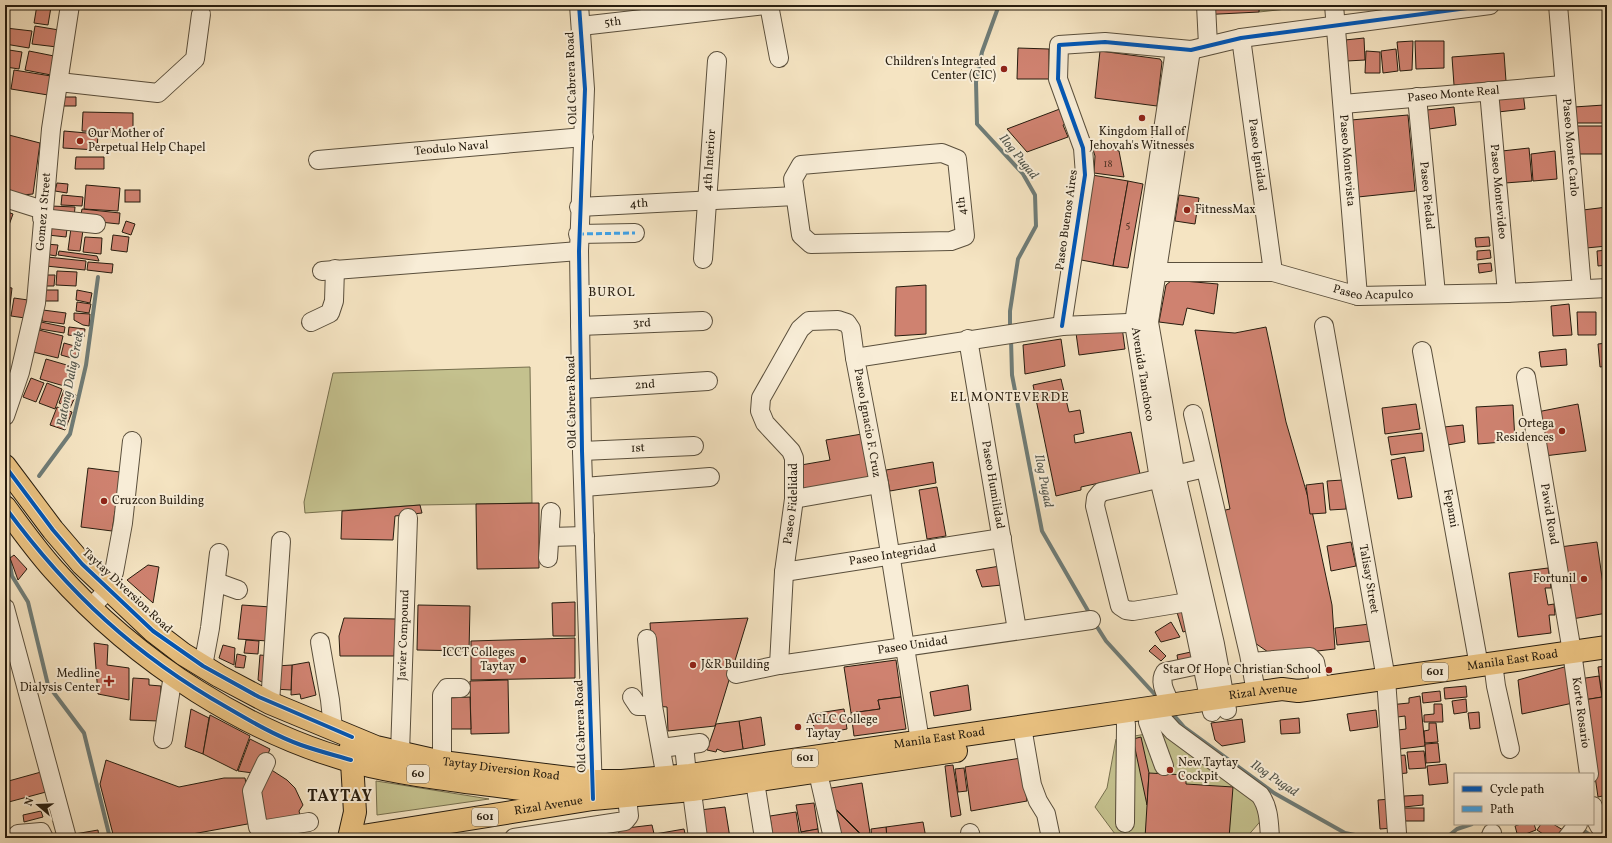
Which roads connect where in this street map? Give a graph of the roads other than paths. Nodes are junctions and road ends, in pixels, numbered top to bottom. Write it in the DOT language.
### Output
graph roads {
  1 [pos="70,5"];
  2 [pos="579,5"];
  3 [pos="765,5"];
  4 [pos="769,5"];
  5 [pos="1206,5"];
  6 [pos="1334,5"];
  7 [pos="1490,5"];
  8 [pos="1558,5"];
  9 [pos="681,10"];
  10 [pos="201,14"];
  11 [pos="1336,25"];
  12 [pos="581,26"];
  13 [pos="1241,38"];
  14 [pos="1191,49"];
  15 [pos="779,58"];
  16 [pos="718,61"];
  17 [pos="58,82"];
  18 [pos="1563,84"];
  19 [pos="1489,91"];
  20 [pos="1417,97"];
  21 [pos="1343,104"];
  22 [pos="584,137"];
  23 [pos="318,160"];
  24 [pos="795,196"];
  25 [pos="5,198"];
  26 [pos="707,202"];
  27 [pos="579,207"];
  28 [pos="42,214"];
  29 [pos="96,224"];
  30 [pos="635,232"];
  31 [pos="578,242"];
  32 [pos="703,259"];
  33 [pos="1150,272"];
  34 [pos="1272,272"];
  35 [pos="1607,288"];
  36 [pos="1582,289"];
  37 [pos="1506,293"];
  38 [pos="1436,294"];
  39 [pos="1358,296"];
  40 [pos="703,321"];
  41 [pos="311,322"];
  42 [pos="1142,323"];
  43 [pos="580,326"];
  44 [pos="1062,326"];
  45 [pos="1324,326"];
  46 [pos="968,339"];
  47 [pos="1422,350"];
  48 [pos="855,358"];
  49 [pos="1526,377"];
  50 [pos="708,382"];
  51 [pos="582,389"];
  52 [pos="1193,414"];
  53 [pos="5,416"];
  54 [pos="132,441"];
  55 [pos="694,446"];
  56 [pos="582,451"];
  57 [pos="5,466"];
  58 [pos="1205,468"];
  59 [pos="710,477"];
  60 [pos="1168,477"];
  61 [pos="879,484"];
  62 [pos="584,487"];
  63 [pos="794,499"];
  64 [pos="5,507"];
  65 [pos="551,512"];
  66 [pos="408,518"];
  67 [pos="585,536"];
  68 [pos="550,537"];
  69 [pos="1002,538"];
  70 [pos="281,541"];
  71 [pos="219,553"];
  72 [pos="889,556"];
  73 [pos="548,558"];
  74 [pos="784,572"];
  75 [pos="216,582"];
  76 [pos="108,590"];
  77 [pos="238,590"];
  78 [pos="1197,601"];
  79 [pos="91,607"];
  80 [pos="5,608"];
  81 [pos="1091,620"];
  82 [pos="1017,630"];
  83 [pos="647,639"];
  84 [pos="320,642"];
  85 [pos="1607,647"];
  86 [pos="904,648"];
  87 [pos="1572,652"];
  88 [pos="1251,662"];
  89 [pos="1203,664"];
  90 [pos="1486,664"];
  91 [pos="779,665"];
  92 [pos="203,666"];
  93 [pos="736,674"];
  94 [pos="173,675"];
  95 [pos="1386,679"];
  96 [pos="461,688"];
  97 [pos="1320,688"];
  98 [pos="1298,691"];
  99 [pos="1256,692"];
  100 [pos="632,697"];
  101 [pos="270,703"];
  102 [pos="1218,705"];
  103 [pos="654,706"];
  104 [pos="1166,713"];
  105 [pos="1125,718"];
  106 [pos="342,733"];
  107 [pos="1023,733"];
  108 [pos="163,739"];
  109 [pos="661,748"];
  110 [pos="922,749"];
  111 [pos="1510,749"];
  112 [pos="400,753"];
  113 [pos="351,760"];
  114 [pos="266,762"];
  115 [pos="442,762"];
  116 [pos="1164,766"];
  117 [pos="818,773"];
  118 [pos="1588,773"];
  119 [pos="468,774"];
  120 [pos="684,779"];
  121 [pos="755,782"];
  122 [pos="625,789"];
  123 [pos="593,790"];
  124 [pos="533,802"];
  125 [pos="1594,811"];
  126 [pos="309,822"];
  127 [pos="1125,824"];
  128 [pos="1397,833"];
  129 [pos="1607,833"];
  130 [pos="386,835"];
  131 [pos="541,836"];
  132 [pos="14,838"];
  133 [pos="44,838"];
  134 [pos="67,838"];
  135 [pos="349,838"];
  136 [pos="514,838"];
  137 [pos="698,838"];
  138 [pos="764,838"];
  139 [pos="833,838"];
  140 [pos="1051,838"];
  141 [pos="1270,838"];
  1 -- 17 [label="street, Gomez 1 Street"];
  2 -- 12 [label="street, Old Cabrera Road"];
  3 -- 9 [label="street, 5th"];
  4 -- 15 [label="street"];
  5 -- 14 [label="street, Avenida Tanchoco"];
  6 -- 11 [label="street, Paseo Montevista"];
  7 -- 11 [label="street"];
  8 -- 18 [label="street, Paseo Monte Carlo"];
  9 -- 12 [label="street, 5th"];
  10 -- 17 [label="street"];
  11 -- 13 [label="street"];
  11 -- 21 [label="street, Paseo Montevista"];
  12 -- 22 [label="street, Old Cabrera Road"];
  13 -- 14 [label="street"];
  13 -- 34 [label="street, Paseo Ignidad"];
  14 -- 33 [label="street, Avenida Tanchoco"];
  14 -- 44 [label="street, Paseo Buenos Aires"];
  16 -- 26 [label="street, 4th Interior"];
  17 -- 28 [label="street, Gomez 1 Street"];
  18 -- 19 [label="street, Paseo Monte Real"];
  18 -- 36 [label="street, Paseo Monte Carlo"];
  19 -- 20 [label="street, Paseo Monte Real"];
  19 -- 37 [label="street, Paseo Montevideo"];
  20 -- 21 [label="street, Paseo Monte Real"];
  20 -- 38 [label="street, Paseo Piedad"];
  21 -- 39 [label="street, Paseo Montevista"];
  22 -- 23 [label="street, Teodulo Naval"];
  22 -- 27 [label="street, Old Cabrera Road"];
  24 -- 24 [label="street, 4th"];
  24 -- 26 [label="street, 4th"];
  25 -- 28 [label="street"];
  26 -- 27 [label="street, 4th"];
  26 -- 32 [label="street, 4th Interior"];
  27 -- 31 [label="street, Old Cabrera Road"];
  28 -- 29 [label="street"];
  28 -- 53 [label="street, Gomez 1 Street"];
  30 -- 31 [label="street"];
  31 -- 41 [label="street"];
  31 -- 43 [label="street, Old Cabrera Road"];
  33 -- 34 [label="street, Paseo Acapulco"];
  33 -- 42 [label="street, Avenida Tanchoco"];
  34 -- 39 [label="street, Paseo Acapulco"];
  35 -- 36 [label="street, Paseo Acapulco"];
  36 -- 37 [label="street, Paseo Acapulco"];
  37 -- 38 [label="street, Paseo Acapulco"];
  38 -- 39 [label="street, Paseo Acapulco"];
  40 -- 43 [label="street, 3rd"];
  42 -- 44 [label="street, Paseo Ignacio F. Cruz"];
  42 -- 60 [label="street, Avenida Tanchoco"];
  43 -- 51 [label="street, Old Cabrera Road"];
  44 -- 46 [label="street, Paseo Ignacio F. Cruz"];
  45 -- 95 [label="street, Talisay Street"];
  46 -- 48 [label="street, Paseo Ignacio F. Cruz"];
  46 -- 69 [label="street, Paseo Humilidad"];
  47 -- 90 [label="street, Fepami"];
  48 -- 61 [label="street, Paseo Ignacio F. Cruz"];
  48 -- 63 [label="street, Paseo Fidelidad"];
  49 -- 87 [label="street, Pawid Road"];
  50 -- 51 [label="street, 2nd"];
  51 -- 56 [label="street, Old Cabrera Road"];
  52 -- 58 [label="street"];
  54 -- 76 [label="street"];
  55 -- 56 [label="street, 1st"];
  56 -- 62 [label="street, Old Cabrera Road"];
  57 -- 76 [label="main road, Taytay Diversion Road / 60"];
  58 -- 60 [label="street"];
  58 -- 88 [label="street"];
  59 -- 62 [label="street"];
  60 -- 78 [label="street, Avenida Tanchoco"];
  60 -- 78 [label="street"];
  61 -- 63 [label="street"];
  61 -- 72 [label="street, Paseo Ignacio F. Cruz"];
  62 -- 67 [label="street, Old Cabrera Road"];
  63 -- 74 [label="street, Paseo Fidelidad"];
  64 -- 79 [label="main road, Taytay Diversion Road / 60"];
  65 -- 68 [label="street"];
  66 -- 112 [label="street, Javier Compound"];
  67 -- 68 [label="street"];
  67 -- 123 [label="street, Old Cabrera Road"];
  68 -- 73 [label="street"];
  69 -- 72 [label="street, Paseo Integridad"];
  69 -- 82 [label="street, Paseo Humilidad"];
  70 -- 101 [label="street"];
  71 -- 75 [label="street"];
  72 -- 74 [label="street, Paseo Integridad"];
  72 -- 86 [label="street, Paseo Ignacio F. Cruz"];
  74 -- 91 [label="street, Paseo Fidelidad"];
  75 -- 77 [label="street"];
  75 -- 92 [label="street"];
  76 -- 79 [label="street"];
  76 -- 92 [label="main road, Taytay Diversion Road / 60"];
  78 -- 89 [label="street, Avenida Tanchoco"];
  78 -- 102 [label="street, Avenida Tanchoco"];
  79 -- 94 [label="main road, Taytay Diversion Road / 60"];
  80 -- 134 [label="street"];
  81 -- 82 [label="street, Paseo Unidad"];
  82 -- 86 [label="street, Paseo Unidad"];
  83 -- 103 [label="street"];
  84 -- 106 [label="street"];
  85 -- 87 [label="main road, Manila East Road / 601"];
  86 -- 91 [label="street, Paseo Unidad"];
  86 -- 110 [label="street, Paseo Ignacio F. Cruz"];
  87 -- 90 [label="main road, Manila East Road / 601"];
  87 -- 118 [label="street, Korte Rosario"];
  88 -- 97 [label="street"];
  88 -- 99 [label="street"];
  89 -- 102 [label="street, Avenida Tanchoco"];
  89 -- 104 [label="street"];
  90 -- 95 [label="main road, Manila East Road / 601"];
  90 -- 111 [label="street, Fepami"];
  91 -- 93 [label="street, Paseo Unidad"];
  92 -- 101 [label="main road, Taytay Diversion Road / 60"];
  94 -- 108 [label="street"];
  94 -- 113 [label="main road, Taytay Diversion Road / 60"];
  95 -- 97 [label="main road, Manila East Road / 601"];
  95 -- 128 [label="street, Talisay Street"];
  96 -- 115 [label="street"];
  97 -- 98 [label="main road, Manila East Road / 601"];
  98 -- 99 [label="main road, Rizal Avenue / 601"];
  98 -- 102 [label="main road, Rizal Avenue / 601"];
  99 -- 102 [label="main road, Rizal Avenue / 601"];
  100 -- 103 [label="street"];
  101 -- 106 [label="main road, Taytay Diversion Road / 60"];
  102 -- 104 [label="main road, Rizal Avenue / 601"];
  103 -- 109 [label="street"];
  104 -- 105 [label="main road, Rizal Avenue / 601"];
  104 -- 116 [label="street"];
  104 -- 141 [label="street"];
  105 -- 107 [label="main road, Rizal Avenue / 601"];
  105 -- 127 [label="street"];
  106 -- 112 [label="main road, Taytay Diversion Road / 60"];
  106 -- 113 [label="main road"];
  107 -- 110 [label="main road, Manila East Road / 601"];
  107 -- 140 [label="street"];
  109 -- 120 [label="street"];
  109 -- 120 [label="street"];
  110 -- 117 [label="main road, Manila East Road / 601"];
  110 -- 120 [label="main road, Manila East Road / 601"];
  112 -- 115 [label="main road, Taytay Diversion Road / 60"];
  113 -- 119 [label="main road, Taytay Diversion Road / 60"];
  113 -- 135 [label="main road"];
  114 -- 126 [label="street"];
  115 -- 119 [label="main road, Taytay Diversion Road / 60"];
  117 -- 121 [label="main road, 601"];
  117 -- 139 [label="street"];
  119 -- 123 [label="main road, Taytay Diversion Road / 60"];
  119 -- 124 [label="main road, Taytay Diversion Road / 60"];
  120 -- 121 [label="main road, 601"];
  120 -- 122 [label="main road"];
  120 -- 122 [label="main road, 601"];
  120 -- 137 [label="street"];
  121 -- 138 [label="street"];
  122 -- 123 [label="main road, Taytay Diversion Road"];
  122 -- 131 [label="street"];
  123 -- 124 [label="main road, Rizal Avenue / 601"];
  124 -- 130 [label="main road, Rizal Avenue / 601"];
  124 -- 131 [label="street"];
  125 -- 129 [label="street"];
  130 -- 135 [label="main road, Rizal Avenue / 601"];
  131 -- 136 [label="street"];
  132 -- 133 [label="street"];
}
